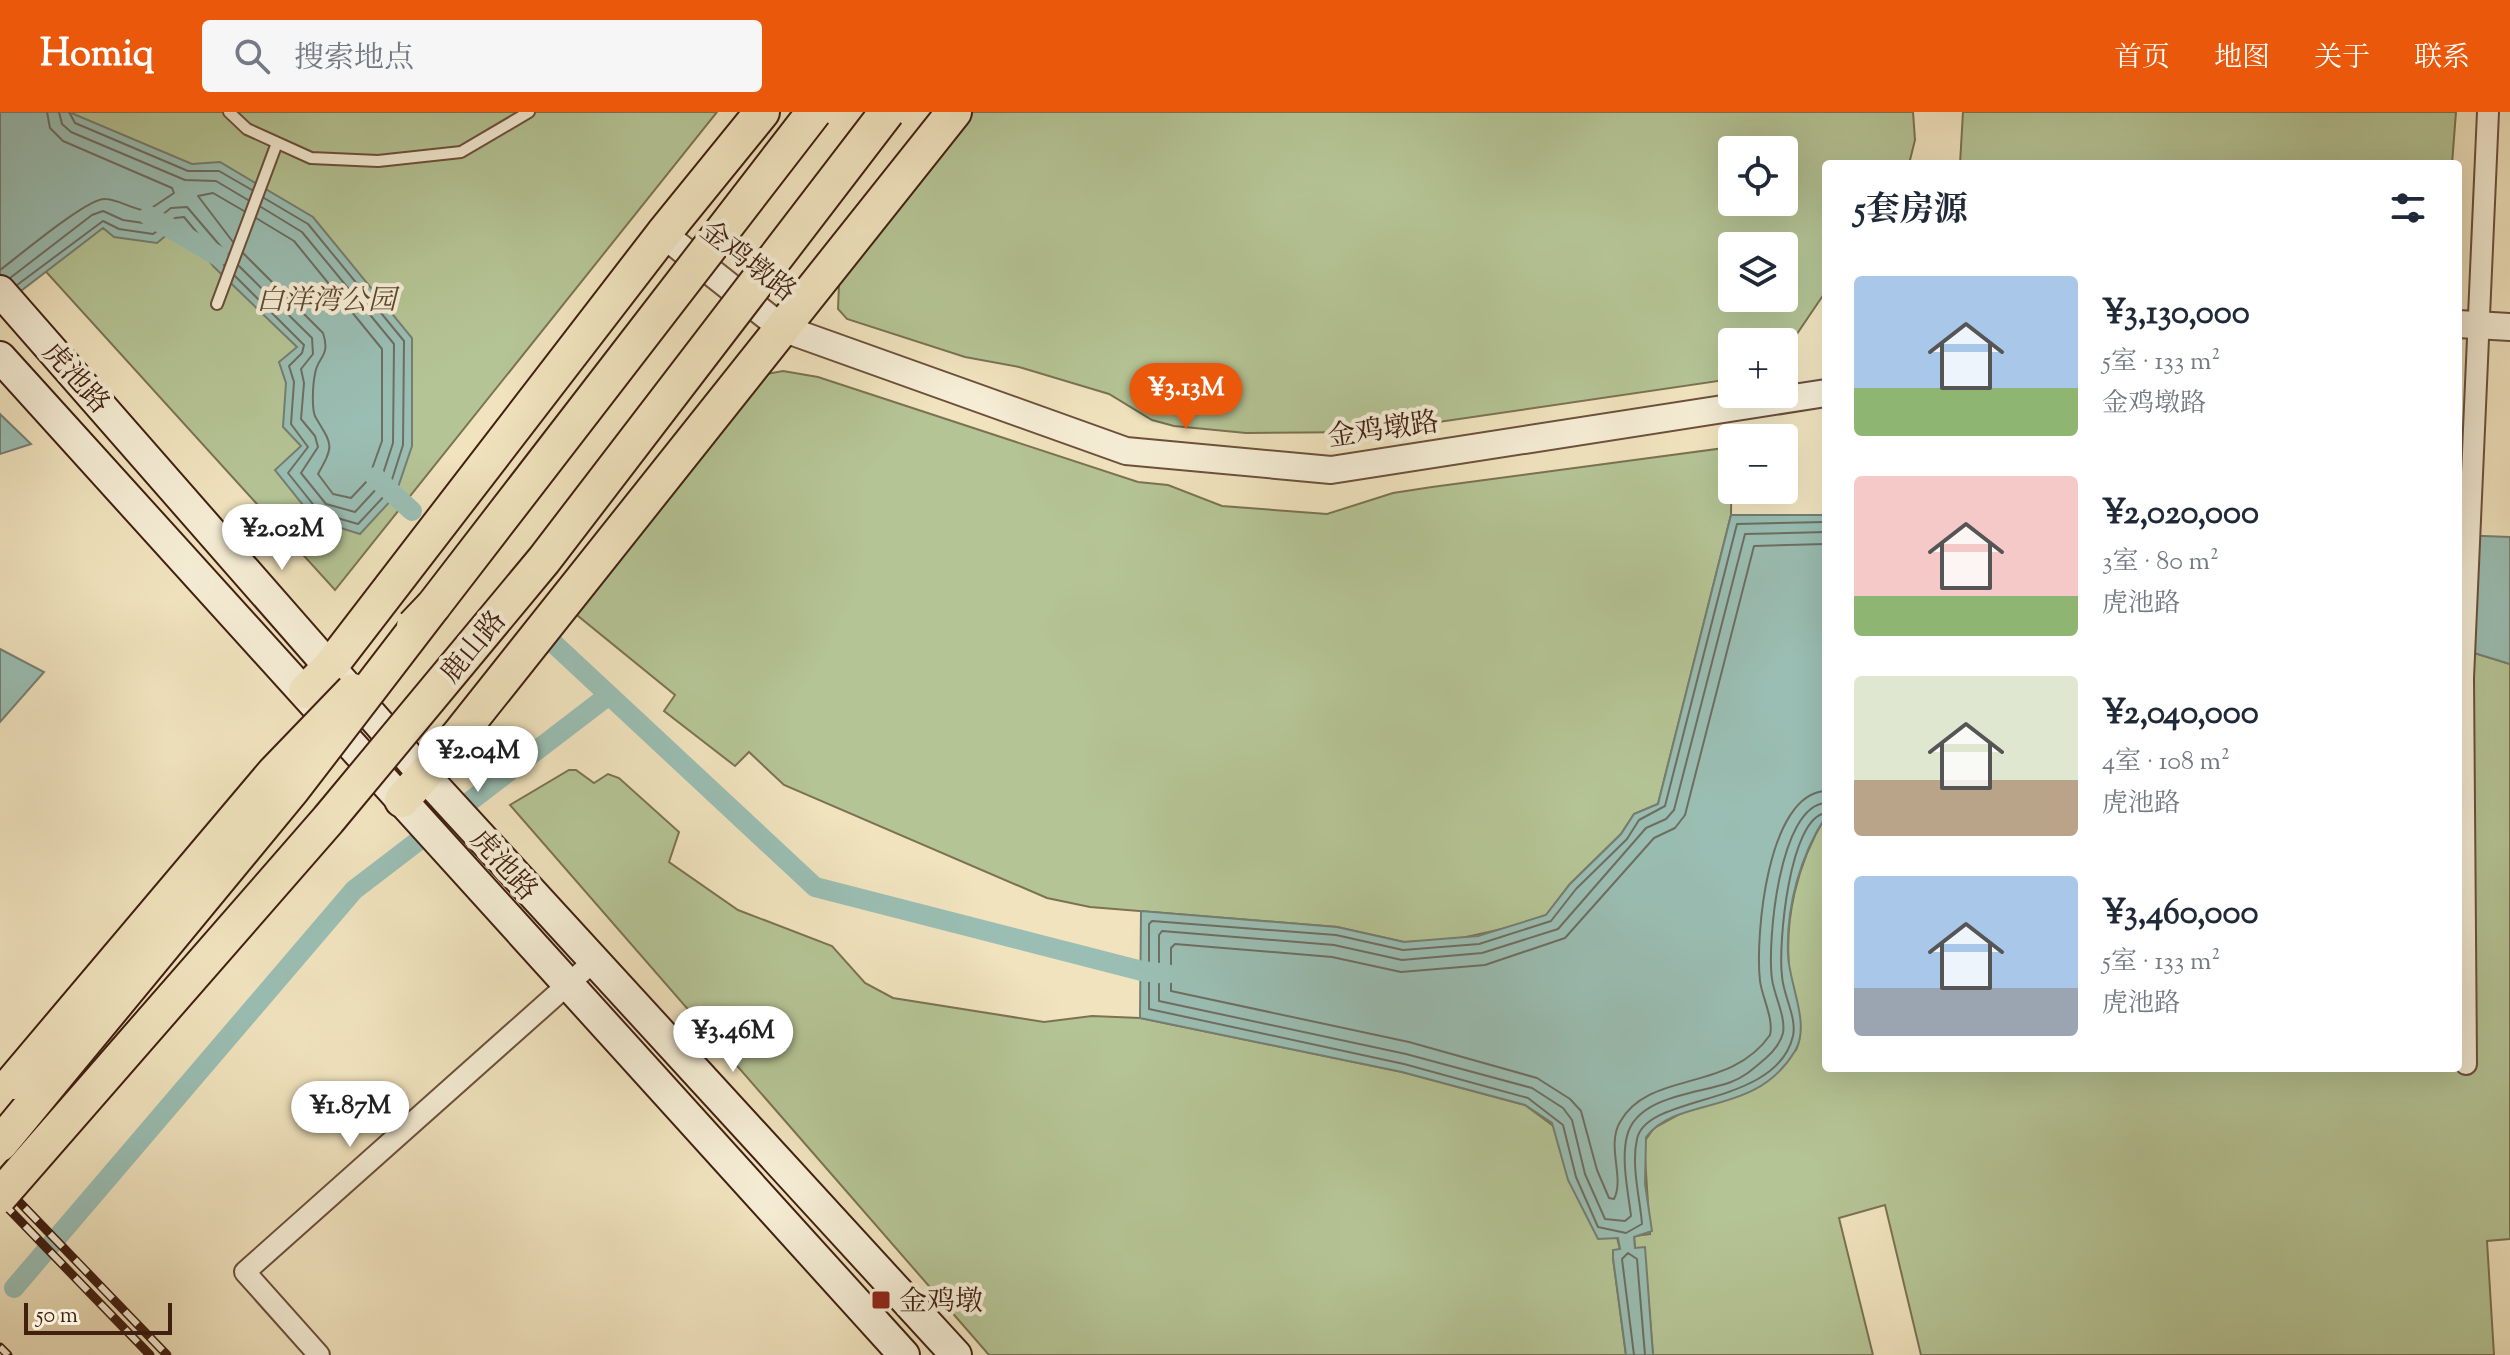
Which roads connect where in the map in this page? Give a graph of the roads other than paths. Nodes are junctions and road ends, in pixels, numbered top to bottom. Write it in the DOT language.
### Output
graph roads {
  1 [pos="229,112"];
  2 [pos="529,112"];
  3 [pos="762,112"];
  4 [pos="814,112"];
  5 [pos="887,112"];
  6 [pos="954,112"];
  7 [pos="2488,112"];
  8 [pos="277,143"];
  9 [pos="663,234"];
  10 [pos="0,291"];
  11 [pos="217,304"];
  12 [pos="2467,324"];
  13 [pos="2510,327"];
  14 [pos="782,328"];
  15 [pos="0,357"];
  16 [pos="1822,394"];
  17 [pos="434,605"];
  18 [pos="317,679"];
  19 [pos="422,798"];
  20 [pos="593,962"];
  21 [pos="567,985"];
  22 [pos="2466,1064"];
  23 [pos="0,1098"];
  24 [pos="0,1144"];
  25 [pos="0,1196"];
  26 [pos="319,1355"];
  27 [pos="904,1355"];
  28 [pos="956,1355"];
  1 -- 8 [label="lane"];
  2 -- 8 [label="lane"];
  3 -- 9 [label="main road"];
  4 -- 17 [label="main road, 鹿山路, bridge"];
  5 -- 25 [label="main road, 鹿山路, bridge"];
  6 -- 14 [label="main road"];
  7 -- 12 [label="street"];
  8 -- 11 [label="lane"];
  9 -- 14 [label="street, 金鸡墩路"];
  9 -- 18 [label="main road"];
  10 -- 18 [label="main road, 虎池路"];
  12 -- 13 [label="street"];
  12 -- 22 [label="street"];
  14 -- 16 [label="street, 金鸡墩路"];
  14 -- 19 [label="main road"];
  15 -- 18 [label="main road, 虎池路"];
  17 -- 23 [label="main road, 鹿山路, bridge"];
  17 -- 24 [label="main road, bridge"];
  18 -- 19 [label="main road, 虎池路"];
  19 -- 20 [label="main road, 虎池路"];
  19 -- 21 [label="main road, 虎池路"];
  20 -- 21 [label="street"];
  20 -- 28 [label="main road, 虎池路"];
  21 -- 26 [label="street"];
  21 -- 27 [label="main road, 虎池路"];
}
